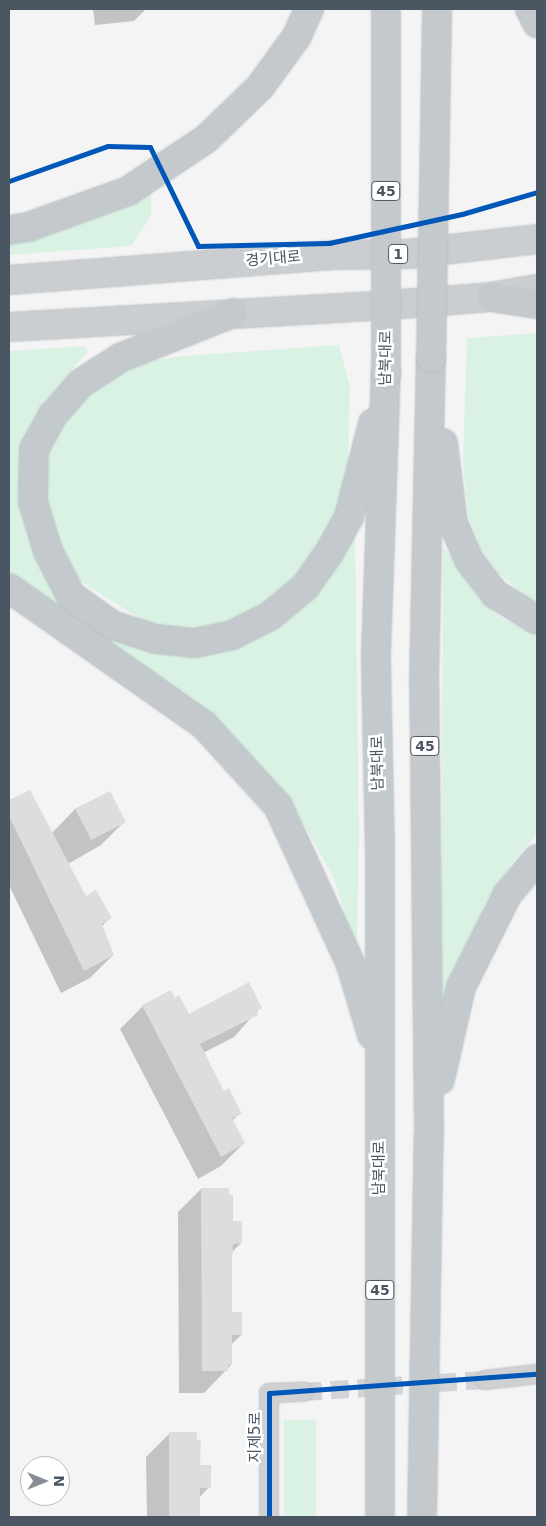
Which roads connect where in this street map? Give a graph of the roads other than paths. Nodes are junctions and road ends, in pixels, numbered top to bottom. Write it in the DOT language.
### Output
graph roads {
  1 [pos="309,9"];
  2 [pos="386,9"];
  3 [pos="437,9"];
  4 [pos="530,9"];
  5 [pos="537,23"];
  6 [pos="9,230"];
  7 [pos="537,239"];
  8 [pos="9,280"];
  9 [pos="537,289"];
  10 [pos="491,297"];
  11 [pos="537,304"];
  12 [pos="233,313"];
  13 [pos="9,327"];
  14 [pos="431,358"];
  15 [pos="386,373"];
  16 [pos="9,588"];
  17 [pos="9,595"];
  18 [pos="537,620"];
  19 [pos="55,621"];
  20 [pos="537,859"];
  21 [pos="380,1063"];
  22 [pos="429,1133"];
  23 [pos="537,1374"];
  24 [pos="484,1380"];
  25 [pos="304,1392"];
  26 [pos="269,1517"];
  27 [pos="380,1517"];
  28 [pos="422,1517"];
  1 -- 6 [label="highway"];
  2 -- 15 [label="highway, 남북대로 / 45, bridge"];
  3 -- 14 [label="highway, 45, bridge"];
  4 -- 5 [label="highway"];
  7 -- 8 [label="main road, 경기대로 / 1"];
  9 -- 10 [label="main road"];
  10 -- 11 [label="highway"];
  10 -- 12 [label="main road"];
  12 -- 13 [label="main road"];
  12 -- 15 [label="highway"];
  14 -- 18 [label="highway"];
  14 -- 22 [label="highway, 45"];
  15 -- 21 [label="highway, 남북대로 / 45"];
  16 -- 19 [label="highway"];
  17 -- 19 [label="highway"];
  19 -- 21 [label="highway"];
  20 -- 22 [label="highway"];
  21 -- 27 [label="highway, 남북대로 / 45"];
  22 -- 28 [label="highway, 45"];
  23 -- 24 [label="street"];
  25 -- 26 [label="street, 지제5로"];
}
